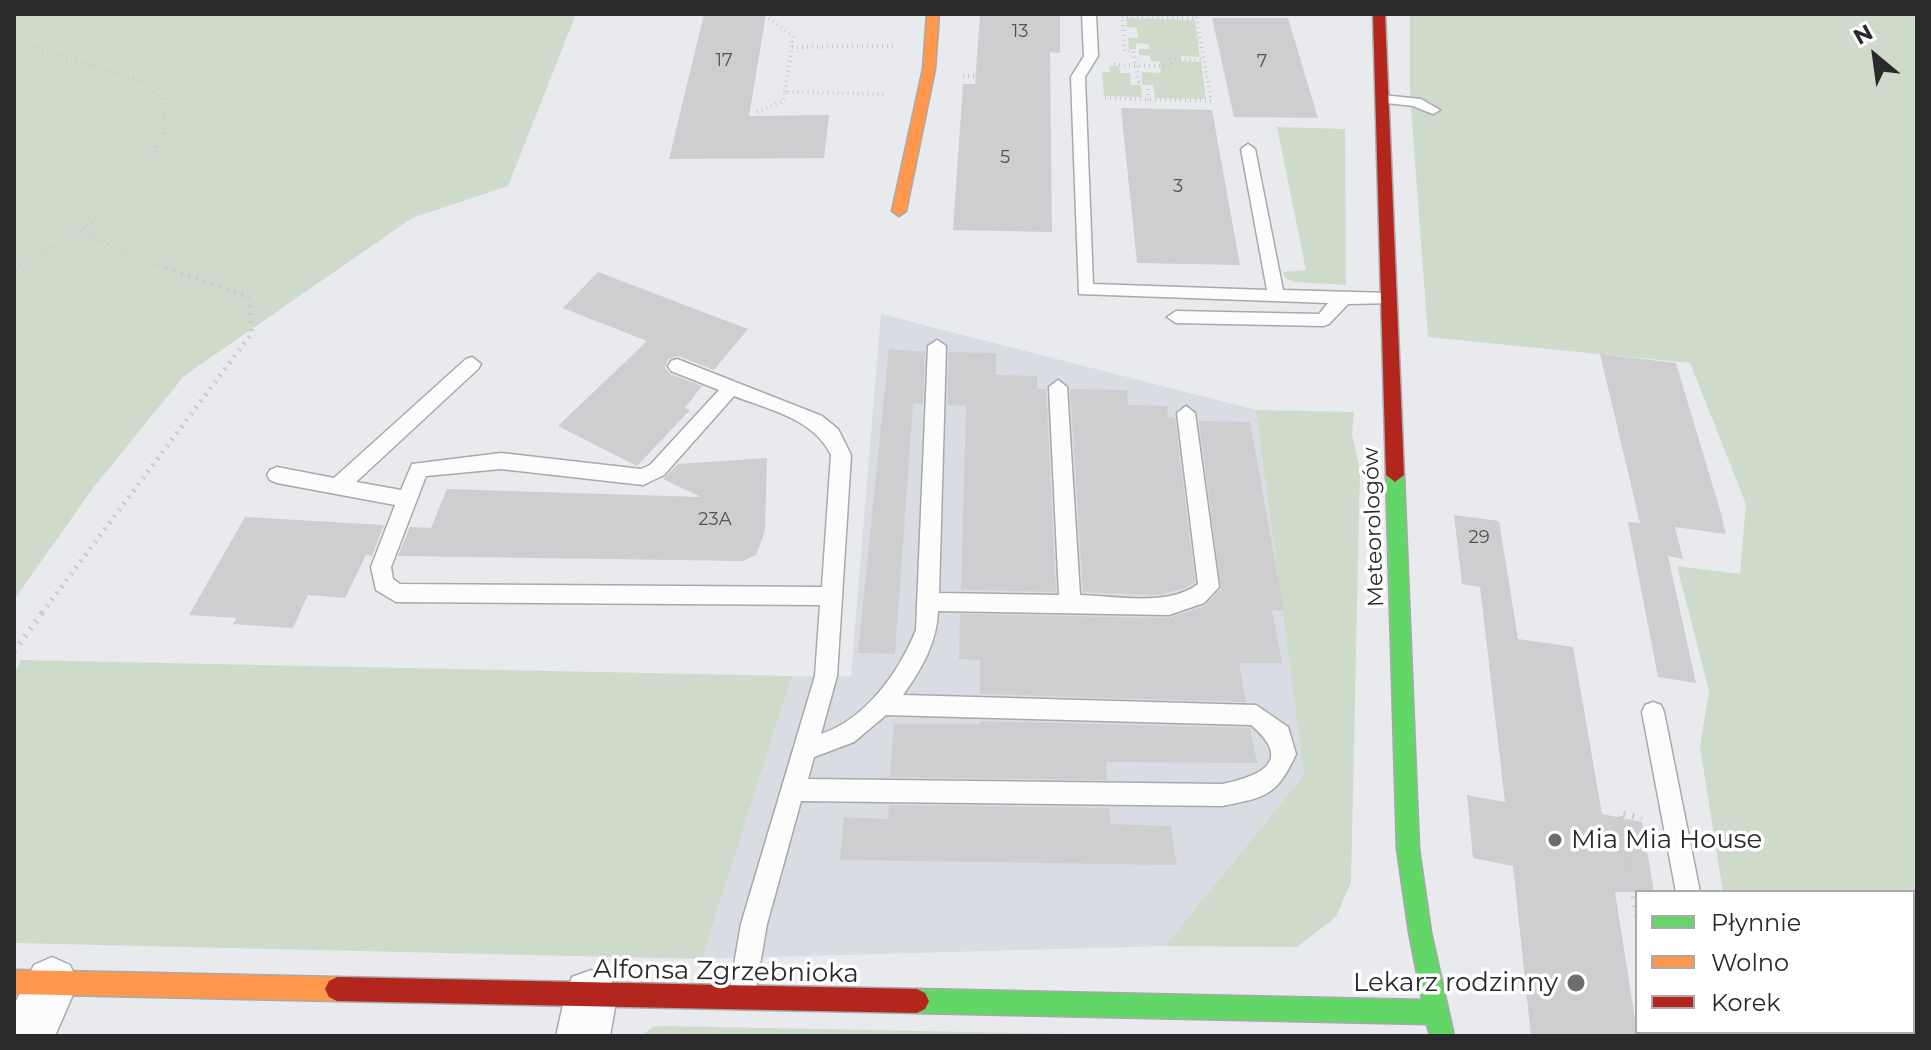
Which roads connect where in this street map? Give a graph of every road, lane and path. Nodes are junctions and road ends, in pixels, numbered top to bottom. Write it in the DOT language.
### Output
graph roads {
  1 [pos="933,14"];
  2 [pos="1089,14"];
  3 [pos="1379,14"];
  4 [pos="1196,16"];
  5 [pos="769,18"];
  6 [pos="14,40"];
  7 [pos="896,46"];
  8 [pos="792,47"];
  9 [pos="1204,60"];
  10 [pos="1112,65"];
  11 [pos="1136,65"];
  12 [pos="963,76"];
  13 [pos="1078,77"];
  14 [pos="1101,87"];
  15 [pos="785,92"];
  16 [pos="887,94"];
  17 [pos="1382,99"];
  18 [pos="1149,100"];
  19 [pos="1433,110"];
  20 [pos="757,112"];
  21 [pos="1248,149"];
  22 [pos="899,211"];
  23 [pos="80,231"];
  24 [pos="14,270"];
  25 [pos="1276,295"];
  26 [pos="1343,298"];
  27 [pos="1389,299"];
  28 [pos="1176,317"];
  29 [pos="937,346"];
  30 [pos="472,364"];
  31 [pos="677,366"];
  32 [pos="1058,387"];
  33 [pos="731,388"];
  34 [pos="1186,413"];
  35 [pos="277,475"];
  36 [pos="338,486"];
  37 [pos="408,499"];
  38 [pos="831,596"];
  39 [pos="928,602"];
  40 [pos="1070,604"];
  41 [pos="14,651"];
  42 [pos="882,705"];
  43 [pos="1653,712"];
  44 [pos="804,750"];
  45 [pos="793,790"];
  46 [pos="1644,818"];
  47 [pos="1608,849"];
  48 [pos="1626,852"];
  49 [pos="1688,890"];
  50 [pos="1635,904"];
  51 [pos="33,982"];
  52 [pos="742,998"];
  53 [pos="1437,1012"];
  54 [pos="587,1016"];
  55 [pos="27,1036"];
  56 [pos="1442,1036"];
  1 -- 22 [label="street"];
  2 -- 13 [label="lane"];
  3 -- 17 [label="street, Meteorologów"];
  4 -- 9 [label="path"];
  4 -- 11 [label="path"];
  5 -- 8 [label="path"];
  6 -- 23 [label="path"];
  7 -- 8 [label="path"];
  8 -- 15 [label="path"];
  9 -- 11 [label="path"];
  9 -- 18 [label="path"];
  10 -- 11 [label="path"];
  11 -- 18 [label="path"];
  12 -- 13 [label="path"];
  13 -- 25 [label="lane"];
  14 -- 18 [label="path"];
  15 -- 16 [label="path"];
  15 -- 20 [label="path"];
  17 -- 19 [label="lane"];
  17 -- 27 [label="street, Meteorologów"];
  21 -- 25 [label="lane"];
  23 -- 24 [label="path"];
  23 -- 41 [label="path"];
  25 -- 26 [label="lane"];
  26 -- 27 [label="lane"];
  26 -- 28 [label="lane"];
  27 -- 53 [label="street, Meteorologów"];
  29 -- 39 [label="lane"];
  30 -- 36 [label="lane"];
  31 -- 33 [label="lane"];
  32 -- 40 [label="lane"];
  33 -- 37 [label="lane"];
  33 -- 38 [label="lane"];
  34 -- 40 [label="lane"];
  35 -- 36 [label="lane"];
  36 -- 37 [label="lane"];
  37 -- 38 [label="lane"];
  38 -- 44 [label="lane"];
  39 -- 40 [label="lane"];
  39 -- 42 [label="lane"];
  42 -- 44 [label="lane"];
  42 -- 45 [label="lane"];
  43 -- 49 [label="lane"];
  44 -- 45 [label="lane"];
  45 -- 52 [label="lane"];
  46 -- 48 [label="path"];
  47 -- 48 [label="path"];
  48 -- 50 [label="path"];
  51 -- 54 [label="street, Alfonsa Zgrzebnioka"];
  51 -- 55 [label="street"];
  52 -- 53 [label="street, Alfonsa Zgrzebnioka"];
  52 -- 54 [label="street, Alfonsa Zgrzebnioka"];
  53 -- 56 [label="street, Meteorologów"];
}
